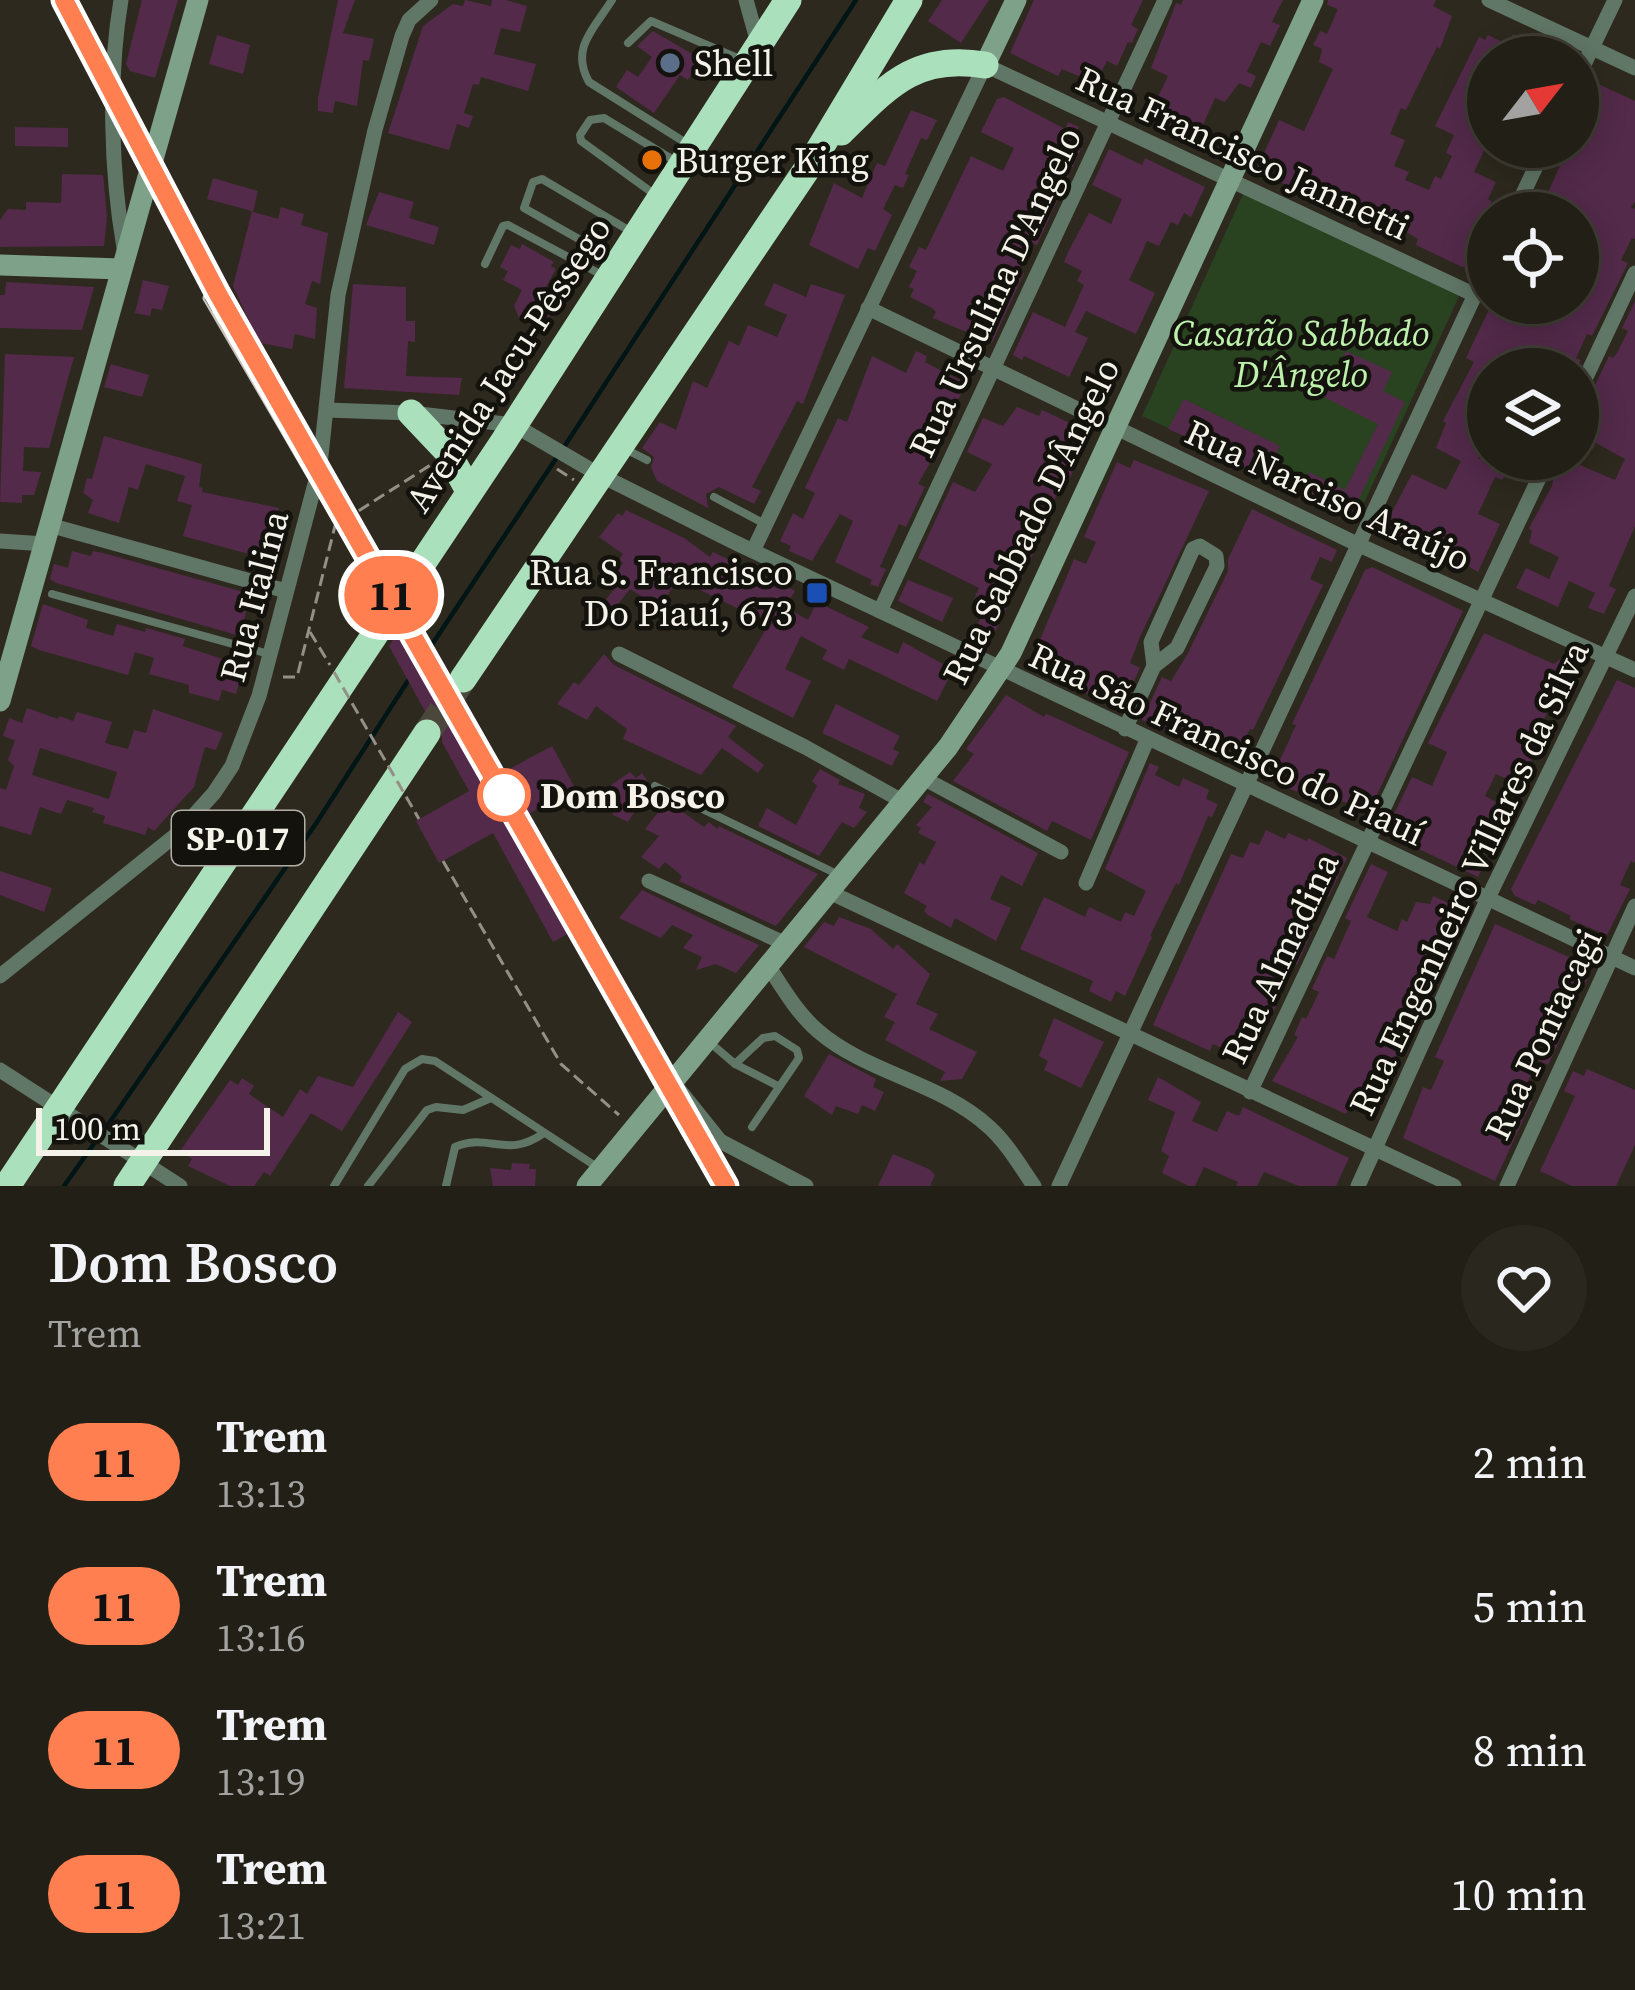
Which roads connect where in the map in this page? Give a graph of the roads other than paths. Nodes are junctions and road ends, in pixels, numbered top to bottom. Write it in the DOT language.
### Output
graph roads {
  1 [pos="121,0"];
  2 [pos="198,0"];
  3 [pos="431,0"];
  4 [pos="612,0"];
  5 [pos="746,0"];
  6 [pos="788,0"];
  7 [pos="909,0"];
  8 [pos="1016,0"];
  9 [pos="1165,0"];
  10 [pos="1313,0"];
  11 [pos="1489,0"];
  12 [pos="1615,0"];
  13 [pos="1566,36"];
  14 [pos="1598,36"];
  15 [pos="628,44"];
  16 [pos="1599,51"];
  17 [pos="753,55"];
  18 [pos="985,65"];
  19 [pos="1635,68"];
  20 [pos="1108,122"];
  21 [pos="687,156"];
  22 [pos="813,160"];
  23 [pos="1230,180"];
  24 [pos="660,198"];
  25 [pos="636,235"];
  26 [pos="123,260"];
  27 [pos="485,264"];
  28 [pos="0,265"];
  29 [pos="613,270"];
  30 [pos="1635,273"];
  31 [pos="1467,291"];
  32 [pos="868,308"];
  33 [pos="1467,312"];
  34 [pos="1599,349"];
  35 [pos="991,368"];
  36 [pos="327,410"];
  37 [pos="411,413"];
  38 [pos="522,429"];
  39 [pos="1115,429"];
  40 [pos="618,446"];
  41 [pos="647,460"];
  42 [pos="589,469"];
  43 [pos="1538,480"];
  44 [pos="469,491"];
  45 [pos="714,497"];
  46 [pos="763,523"];
  47 [pos="47,534"];
  48 [pos="0,541"];
  49 [pos="1359,545"];
  50 [pos="753,551"];
  51 [pos="286,591"];
  52 [pos="52,594"];
  53 [pos="1635,596"];
  54 [pos="1481,600"];
  55 [pos="880,611"];
  56 [pos="269,654"];
  57 [pos="619,654"];
  58 [pos="1607,657"];
  59 [pos="1154,666"];
  60 [pos="1001,669"];
  61 [pos="1635,670"];
  62 [pos="464,679"];
  63 [pos="0,701"];
  64 [pos="1125,729"];
  65 [pos="428,733"];
  66 [pos="1147,740"];
  67 [pos="923,778"];
  68 [pos="655,787"];
  69 [pos="1246,787"];
  70 [pos="904,802"];
  71 [pos="1366,844"];
  72 [pos="1061,852"];
  73 [pos="649,881"];
  74 [pos="834,883"];
  75 [pos="1086,883"];
  76 [pos="1487,900"];
  77 [pos="1635,906"];
  78 [pos="784,943"];
  79 [pos="1611,957"];
  80 [pos="767,964"];
  81 [pos="1635,968"];
  82 [pos="0,976"];
  83 [pos="1130,1036"];
  84 [pos="706,1040"];
  85 [pos="735,1064"];
  86 [pos="0,1070"];
  87 [pos="672,1081"];
  88 [pos="778,1086"];
  89 [pos="1250,1092"];
  90 [pos="491,1098"];
  91 [pos="65,1114"];
  92 [pos="752,1127"];
  93 [pos="544,1133"];
  94 [pos="1374,1149"];
  95 [pos="135,1174"];
  96 [pos="594,1178"];
  97 [pos="7,1186"];
  98 [pos="180,1186"];
  99 [pos="334,1186"];
  100 [pos="368,1186"];
  101 [pos="446,1186"];
  102 [pos="806,1186"];
  103 [pos="1034,1186"];
  104 [pos="1059,1186"];
  105 [pos="1358,1186"];
  106 [pos="1454,1186"];
  107 [pos="1507,1186"];
  1 -- 26 [label="street"];
  2 -- 26 [label="street"];
  3 -- 36 [label="street, Rua Italina"];
  4 -- 21 [label="lane"];
  5 -- 17 [label="street"];
  6 -- 17 [label="highway, Avenida Jacu-Pêssego / SP-017"];
  7 -- 22 [label="highway"];
  8 -- 18 [label="street"];
  9 -- 20 [label="street, Rua Ursulina D'Angelo"];
  10 -- 23 [label="street, Rua Sabbado D'Ângelo"];
  11 -- 13 [label="street"];
  12 -- 14 [label="street"];
  15 -- 17 [label="lane"];
  16 -- 19 [label="street"];
  17 -- 21 [label="highway, Avenida Jacu-Pêssego / SP-017"];
  18 -- 20 [label="street, Rua Francisco Jannetti"];
  18 -- 22 [label="highway"];
  18 -- 32 [label="street"];
  20 -- 23 [label="street, Rua Francisco Jannetti"];
  20 -- 35 [label="street, Rua Ursulina D'Angelo"];
  21 -- 24 [label="highway, Avenida Jacu-Pêssego / SP-017"];
  21 -- 24 [label="lane"];
  22 -- 40 [label="highway"];
  23 -- 31 [label="street, Rua Francisco Jannetti"];
  23 -- 39 [label="street, Rua Sabbado D'Ângelo"];
  24 -- 25 [label="highway, Avenida Jacu-Pêssego / SP-017"];
  25 -- 29 [label="highway, Avenida Jacu-Pêssego / SP-017"];
  25 -- 29 [label="lane"];
  26 -- 28 [label="street"];
  26 -- 47 [label="street"];
  27 -- 29 [label="lane"];
  29 -- 38 [label="highway, Avenida Jacu-Pêssego / SP-017"];
  30 -- 34 [label="street"];
  32 -- 35 [label="street, Rua Narciso Araújo"];
  32 -- 46 [label="street"];
  33 -- 49 [label="street"];
  35 -- 39 [label="street, Rua Narciso Araújo"];
  35 -- 55 [label="street, Rua Ursulina D'Angelo"];
  36 -- 37 [label="street, Rua São Francisco do Piauí"];
  36 -- 51 [label="street, Rua Italina"];
  37 -- 38 [label="street, Rua São Francisco do Piauí"];
  37 -- 44 [label="highway"];
  38 -- 42 [label="street, Rua São Francisco do Piauí"];
  38 -- 44 [label="highway, Avenida Jacu-Pêssego / SP-017"];
  39 -- 49 [label="street, Rua Narciso Araújo"];
  39 -- 60 [label="street, Rua Sabbado D'Ângelo"];
  40 -- 41 [label="lane"];
  40 -- 42 [label="highway"];
  42 -- 50 [label="street, Rua São Francisco do Piauí"];
  42 -- 62 [label="highway"];
  43 -- 54 [label="street, Rua Almadina"];
  44 -- 91 [label="highway, Avenida Jacu-Pêssego / SP-017"];
  45 -- 46 [label="lane"];
  46 -- 50 [label="street"];
  47 -- 48 [label="street"];
  47 -- 51 [label="street"];
  47 -- 63 [label="street"];
  49 -- 54 [label="street, Rua Narciso Araújo"];
  49 -- 69 [label="street"];
  50 -- 55 [label="street, Rua São Francisco do Piauí"];
  51 -- 56 [label="street, Rua Italina"];
  52 -- 56 [label="lane"];
  53 -- 58 [label="street, Rua Engenheiro Villares da Silva"];
  54 -- 58 [label="street, Rua Narciso Araújo"];
  54 -- 71 [label="street, Rua Almadina"];
  55 -- 60 [label="street, Rua São Francisco do Piauí"];
  56 -- 82 [label="street, Rua Italina"];
  57 -- 70 [label="street"];
  58 -- 61 [label="street, Rua Narciso Araújo"];
  58 -- 76 [label="street, Rua Engenheiro Villares da Silva"];
  59 -- 59 [label="street"];
  59 -- 64 [label="street"];
  60 -- 64 [label="street, Rua São Francisco do Piauí"];
  60 -- 67 [label="street, Rua Sabbado D'Ângelo"];
  64 -- 66 [label="street, Rua São Francisco do Piauí"];
  65 -- 95 [label="highway, SP-017"];
  66 -- 69 [label="street, Rua São Francisco do Piauí"];
  66 -- 75 [label="street"];
  67 -- 70 [label="street, Rua Sabbado D'Ângelo"];
  67 -- 72 [label="street"];
  68 -- 74 [label="lane"];
  69 -- 71 [label="street, Rua São Francisco do Piauí"];
  69 -- 83 [label="street"];
  70 -- 74 [label="street, Rua Sabbado D'Ângelo"];
  71 -- 76 [label="street, Rua São Francisco do Piauí"];
  71 -- 89 [label="street, Rua Almadina"];
  73 -- 78 [label="street"];
  74 -- 78 [label="street, Rua Sabbado D'Ângelo"];
  74 -- 83 [label="street"];
  76 -- 79 [label="street, Rua São Francisco do Piauí"];
  76 -- 94 [label="street, Rua Engenheiro Villares da Silva"];
  77 -- 79 [label="street, Rua Pontacagi"];
  78 -- 80 [label="street, Rua Sabbado D'Ângelo"];
  79 -- 81 [label="street, Rua São Francisco do Piauí"];
  79 -- 107 [label="street, Rua Pontacagi"];
  80 -- 84 [label="street, Rua Sabbado D'Ângelo"];
  80 -- 103 [label="street"];
  83 -- 89 [label="street"];
  83 -- 104 [label="street"];
  84 -- 85 [label="lane"];
  84 -- 87 [label="street, Rua Sabbado D'Ângelo"];
  85 -- 88 [label="lane"];
  85 -- 88 [label="lane"];
  86 -- 91 [label="street"];
  87 -- 96 [label="street, Rua Sabbado D'Ângelo"];
  87 -- 102 [label="street"];
  88 -- 92 [label="lane"];
  89 -- 94 [label="street"];
  90 -- 93 [label="lane"];
  90 -- 99 [label="lane"];
  90 -- 100 [label="lane"];
  91 -- 95 [label="street"];
  91 -- 97 [label="highway, Avenida Jacu-Pêssego / SP-017"];
  93 -- 96 [label="lane"];
  93 -- 101 [label="lane"];
  94 -- 105 [label="street, Rua Engenheiro Villares da Silva"];
  94 -- 106 [label="street"];
  95 -- 98 [label="street"];
}
